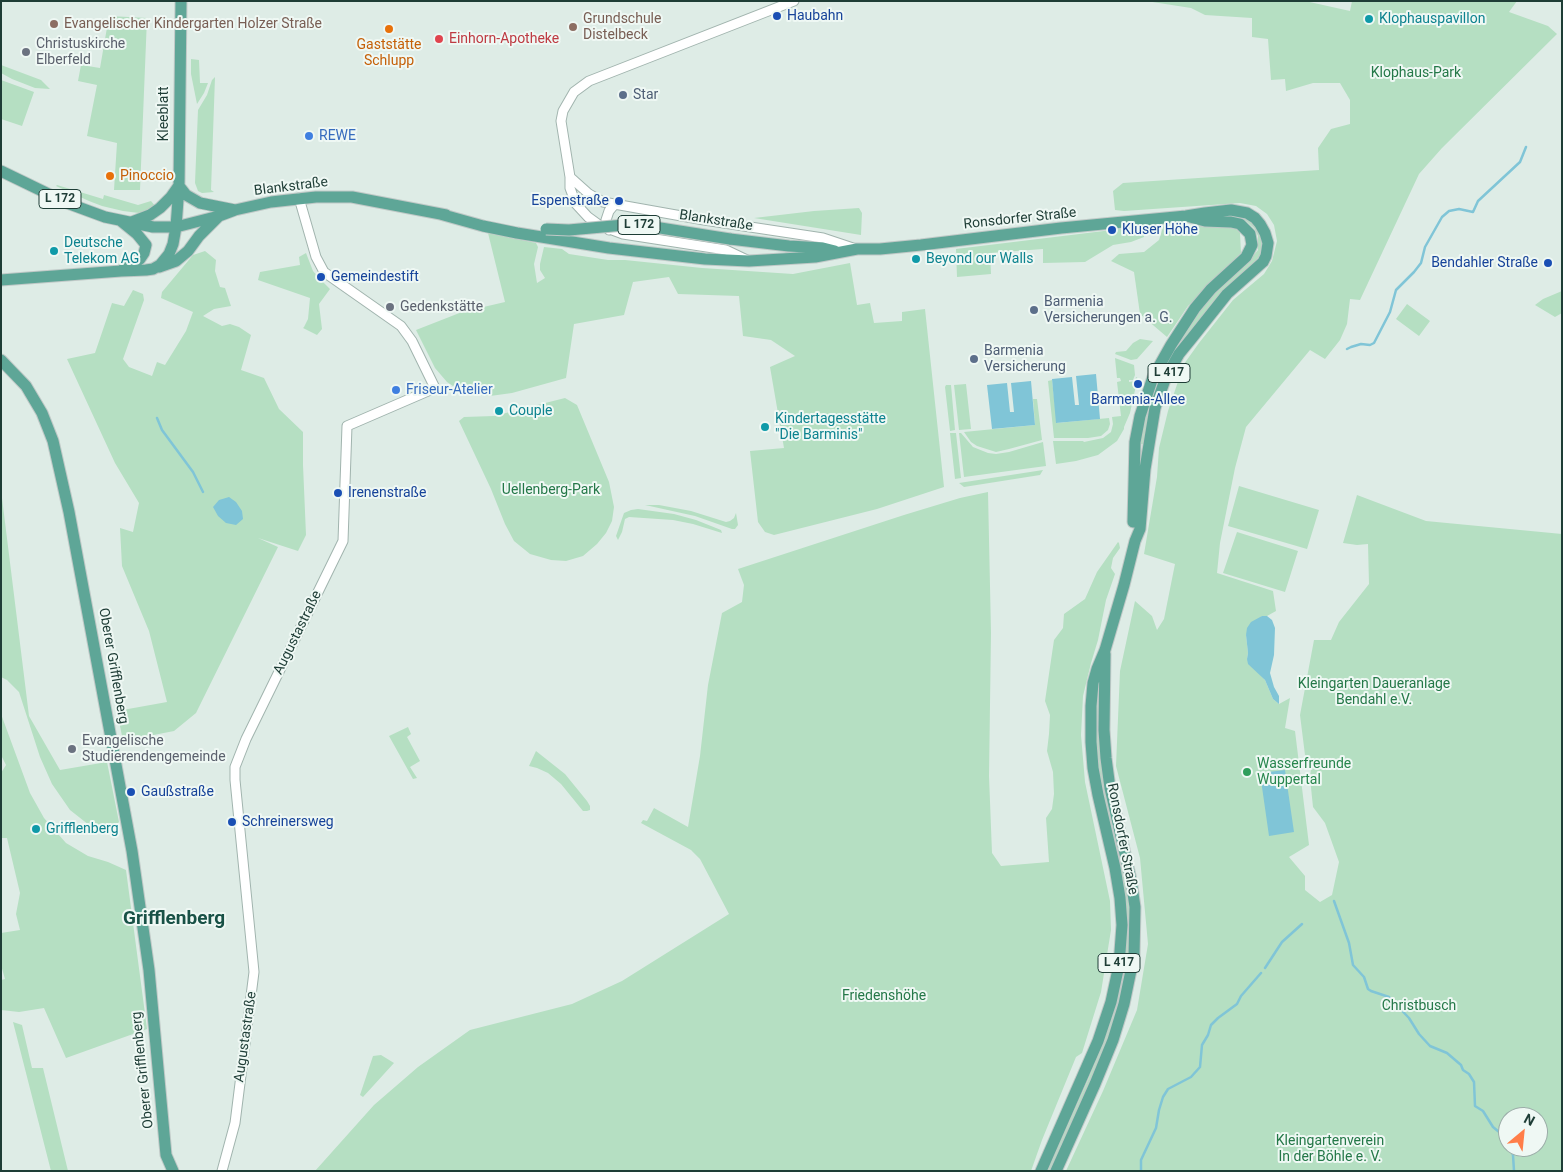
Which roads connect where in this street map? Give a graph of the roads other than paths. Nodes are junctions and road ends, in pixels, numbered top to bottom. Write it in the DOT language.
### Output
graph roads {
  1 [pos="181,1"];
  2 [pos="794,1"];
  3 [pos="1,171"];
  4 [pos="570,177"];
  5 [pos="179,186"];
  6 [pos="570,188"];
  7 [pos="589,194"];
  8 [pos="300,198"];
  9 [pos="614,204"];
  10 [pos="235,210"];
  11 [pos="440,214"];
  12 [pos="219,216"];
  13 [pos="1186,216"];
  14 [pos="126,222"];
  15 [pos="176,227"];
  16 [pos="609,230"];
  17 [pos="823,243"];
  18 [pos="857,249"];
  19 [pos="839,252"];
  20 [pos="815,257"];
  21 [pos="749,261"];
  22 [pos="156,267"];
  23 [pos="121,271"];
  24 [pos="1,280"];
  25 [pos="1,360"];
  26 [pos="1135,541"];
  27 [pos="1105,650"];
  28 [pos="172,1171"];
  29 [pos="222,1171"];
  30 [pos="1041,1171"];
  31 [pos="1056,1171"];
  1 -- 5 [label="main road, Kleeblatt"];
  2 -- 4 [label="street, Ronsdorfer Straße / L 417"];
  3 -- 14 [label="main road, L 172"];
  4 -- 6 [label="street, Ronsdorfer Straße / L 417"];
  4 -- 7 [label="street, Ronsdorfer Straße / L 417"];
  5 -- 10 [label="main road"];
  5 -- 14 [label="main road"];
  5 -- 15 [label="main road, Kleeblatt"];
  6 -- 7 [label="street, L 417"];
  6 -- 16 [label="street, Ronsdorfer Straße / L 417"];
  7 -- 9 [label="street, Ronsdorfer Straße / L 417"];
  8 -- 10 [label="main road, Blankstraße / L 172"];
  8 -- 11 [label="main road, Blankstraße / L 172"];
  8 -- 29 [label="street, Augustastraße"];
  9 -- 16 [label="street"];
  9 -- 17 [label="street, Ronsdorfer Straße / L 417"];
  10 -- 12 [label="main road, Blankstraße / L 172"];
  11 -- 17 [label="main road, Blankstraße / L 172, bridge"];
  11 -- 21 [label="main road, Blankstraße / L 172"];
  12 -- 15 [label="main road, Blankstraße / L 172"];
  12 -- 22 [label="main road"];
  13 -- 18 [label="main road, Ronsdorfer Straße / L 417"];
  13 -- 26 [label="main road, Ronsdorfer Straße / L 417"];
  13 -- 26 [label="main road, Ronsdorfer Straße / L 417"];
  14 -- 15 [label="main road, L 172"];
  14 -- 23 [label="main road"];
  15 -- 22 [label="main road"];
  16 -- 21 [label="street, Ronsdorfer Straße / L 417"];
  17 -- 18 [label="street, Ronsdorfer Straße / L 417"];
  17 -- 19 [label="main road, Blankstraße / L 172"];
  17 -- 20 [label="main road"];
  18 -- 19 [label="main road, Ronsdorfer Straße / L 417"];
  19 -- 20 [label="main road, Ronsdorfer Straße / L 417"];
  20 -- 21 [label="main road, Ronsdorfer Straße / L 417"];
  22 -- 23 [label="main road"];
  23 -- 24 [label="main road"];
  25 -- 28 [label="main road, Oberer Grifflenberg"];
  26 -- 27 [label="main road, Ronsdorfer Straße / L 417"];
  27 -- 30 [label="main road, Ronsdorfer Straße / L 417"];
  27 -- 31 [label="main road, Ronsdorfer Straße / L 417"];
}
